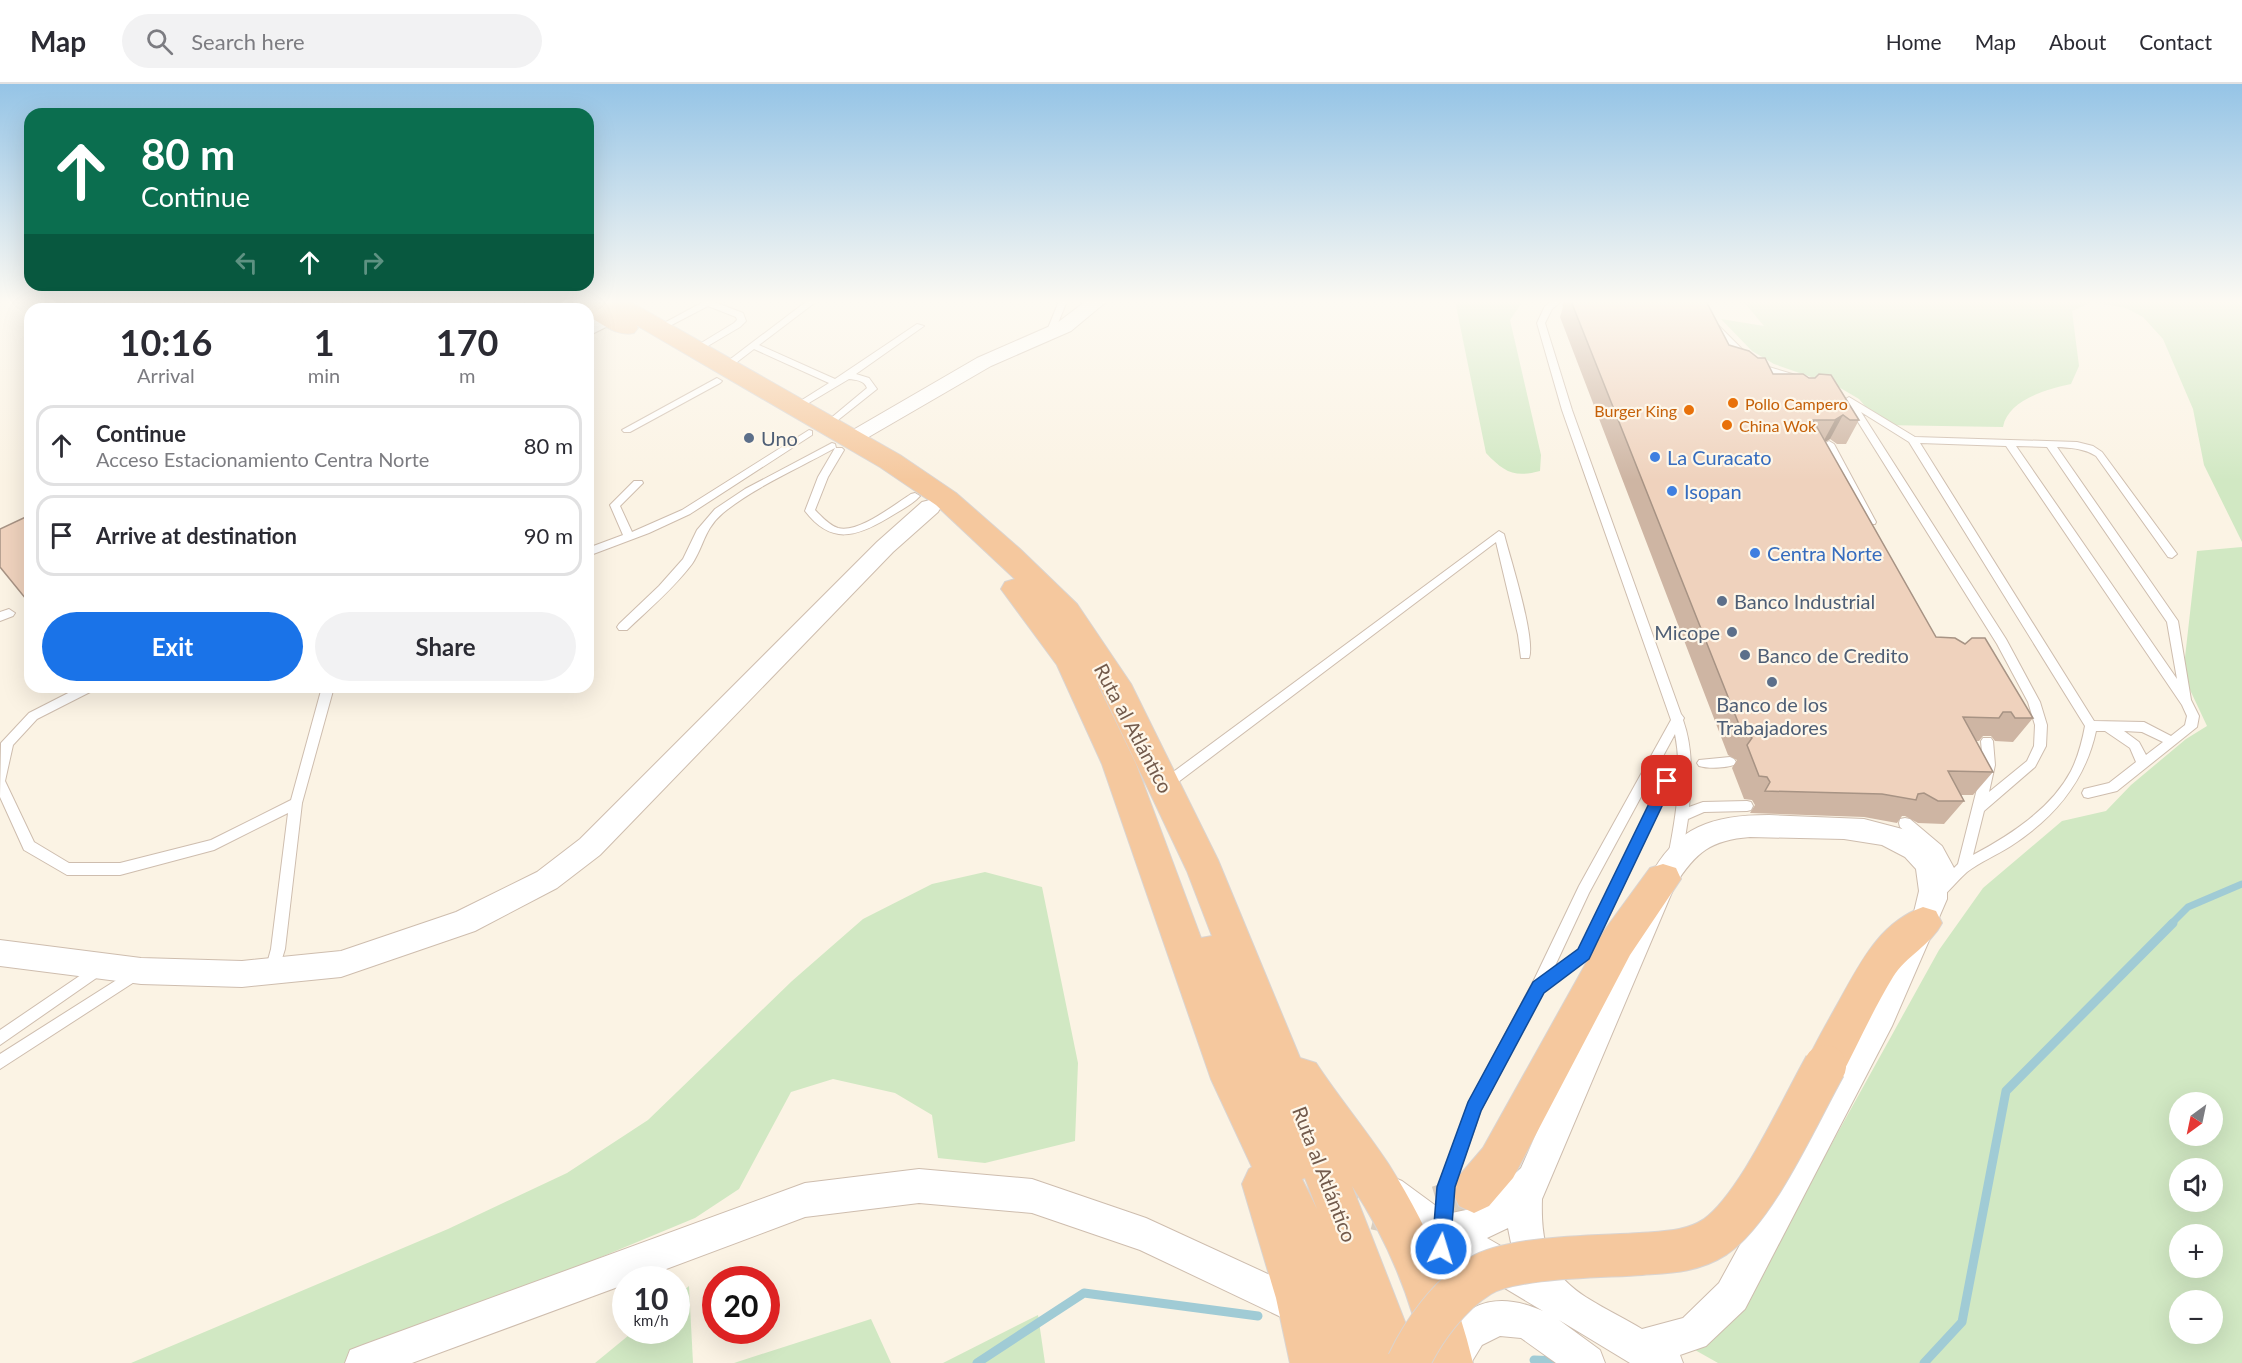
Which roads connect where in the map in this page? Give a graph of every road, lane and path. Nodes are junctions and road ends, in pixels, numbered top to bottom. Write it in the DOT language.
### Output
graph roads {
  1 [pos="697,361"];
  2 [pos="707,361"];
  3 [pos="736,361"];
  4 [pos="788,361"];
  5 [pos="869,361"];
  6 [pos="987,361"];
  7 [pos="1552,361"];
  8 [pos="1752,361"];
  9 [pos="1762,368"];
  10 [pos="721,374"];
  11 [pos="847,376"];
  12 [pos="836,382"];
  13 [pos="1810,383"];
  14 [pos="1789,388"];
  15 [pos="798,407"];
  16 [pos="627,430"];
  17 [pos="832,438"];
  18 [pos="1914,440"];
  19 [pos="2009,442"];
  20 [pos="1828,444"];
  21 [pos="2050,444"];
  22 [pos="638,483"];
  23 [pos="922,502"];
  24 [pos="629,536"];
  25 [pos="1879,537"];
  26 [pos="594,550"];
  27 [pos="2172,554"];
  28 [pos="623,627"];
  29 [pos="1525,655"];
  30 [pos="1071,661"];
  31 [pos="78,693"];
  32 [pos="326,693"];
  33 [pos="2187,703"];
  34 [pos="1678,718"];
  35 [pos="2091,726"];
  36 [pos="2106,727"];
  37 [pos="1987,741"];
  38 [pos="2171,741"];
  39 [pos="1731,762"];
  40 [pos="1703,763"];
  41 [pos="2143,763"];
  42 [pos="0,781"];
  43 [pos="1667,781"];
  44 [pos="1165,785"];
  45 [pos="2088,793"];
  46 [pos="296,803"];
  47 [pos="1747,806"];
  48 [pos="1980,807"];
  49 [pos="1683,815"];
  50 [pos="1905,823"];
  51 [pos="1964,867"];
  52 [pos="1669,869"];
  53 [pos="1936,899"];
  54 [pos="0,953"];
  55 [pos="1584,954"];
  56 [pos="103,966"];
  57 [pos="141,971"];
  58 [pos="272,971"];
  59 [pos="1538,987"];
  60 [pos="1585,1008"];
  61 [pos="1259,1010"];
  62 [pos="0,1038"];
  63 [pos="0,1062"];
  64 [pos="1232,1079"];
  65 [pos="1301,1158"];
  66 [pos="1533,1177"];
  67 [pos="1372,1178"];
  68 [pos="1474,1191"];
  69 [pos="1443,1232"];
  70 [pos="1553,1297"];
  71 [pos="1281,1299"];
  72 [pos="1447,1349"];
  73 [pos="1651,1356"];
  74 [pos="363,1363"];
  75 [pos="1314,1363"];
  76 [pos="1350,1363"];
  77 [pos="1397,1363"];
  78 [pos="1408,1363"];
  79 [pos="1587,1363"];
  1 -- 10 [label="highway, Ruta al Atlántico"];
  2 -- 10 [label="highway, Ruta al Atlántico"];
  3 -- 10 [label="lane"];
  4 -- 12 [label="lane"];
  5 -- 11 [label="lane"];
  6 -- 17 [label="street"];
  7 -- 34 [label="lane"];
  8 -- 9 [label="lane"];
  9 -- 13 [label="lane"];
  9 -- 14 [label="lane"];
  10 -- 15 [label="highway, Ruta al Atlántico"];
  10 -- 16 [label="lane"];
  10 -- 17 [label="highway, Ruta al Atlántico"];
  11 -- 12 [label="lane"];
  11 -- 17 [label="lane"];
  12 -- 15 [label="lane"];
  15 -- 17 [label="highway, Ruta al Atlántico"];
  17 -- 23 [label="highway, Ruta al Atlántico"];
  17 -- 23 [label="lane"];
  17 -- 24 [label="lane"];
  17 -- 28 [label="lane"];
  17 -- 44 [label="highway, Ruta al Atlántico"];
  18 -- 19 [label="lane"];
  18 -- 35 [label="lane"];
  18 -- 48 [label="lane"];
  19 -- 21 [label="lane"];
  19 -- 33 [label="lane"];
  20 -- 25 [label="lane"];
  21 -- 27 [label="lane"];
  21 -- 33 [label="lane"];
  22 -- 24 [label="lane"];
  23 -- 30 [label="highway, Ruta al Atlántico"];
  23 -- 58 [label="street"];
  24 -- 26 [label="lane"];
  29 -- 44 [label="lane"];
  30 -- 64 [label="highway, Ruta al Atlántico"];
  30 -- 65 [label="highway"];
  31 -- 42 [label="lane"];
  32 -- 46 [label="lane"];
  33 -- 38 [label="lane"];
  34 -- 49 [label="lane"];
  34 -- 59 [label="lane"];
  35 -- 36 [label="lane"];
  35 -- 51 [label="lane"];
  36 -- 38 [label="lane"];
  36 -- 41 [label="lane"];
  37 -- 48 [label="lane"];
  38 -- 41 [label="lane"];
  39 -- 40 [label="lane"];
  41 -- 45 [label="lane"];
  42 -- 46 [label="lane"];
  43 -- 55 [label="lane"];
  44 -- 61 [label="highway, Ruta al Atlántico"];
  46 -- 58 [label="lane"];
  47 -- 49 [label="lane"];
  48 -- 51 [label="lane"];
  49 -- 52 [label="lane"];
  50 -- 53 [label="lane"];
  51 -- 53 [label="lane"];
  52 -- 53 [label="street"];
  52 -- 60 [label="highway"];
  52 -- 66 [label="street"];
  53 -- 73 [label="street"];
  53 -- 78 [label="highway, bridge"];
  54 -- 56 [label="street"];
  55 -- 59 [label="lane"];
  55 -- 60 [label="lane"];
  56 -- 57 [label="street"];
  56 -- 62 [label="lane"];
  57 -- 58 [label="street"];
  57 -- 63 [label="lane"];
  59 -- 69 [label="lane"];
  60 -- 68 [label="highway"];
  61 -- 67 [label="highway"];
  61 -- 77 [label="highway, Ruta al Atlántico"];
  64 -- 75 [label="highway"];
  64 -- 76 [label="highway, Ruta al Atlántico"];
  66 -- 69 [label="street"];
  66 -- 70 [label="street"];
  67 -- 69 [label="street"];
  67 -- 72 [label="highway"];
  69 -- 70 [label="street"];
  69 -- 72 [label="lane"];
  70 -- 73 [label="street"];
  71 -- 74 [label="street"];
  72 -- 79 [label="street"];
}
